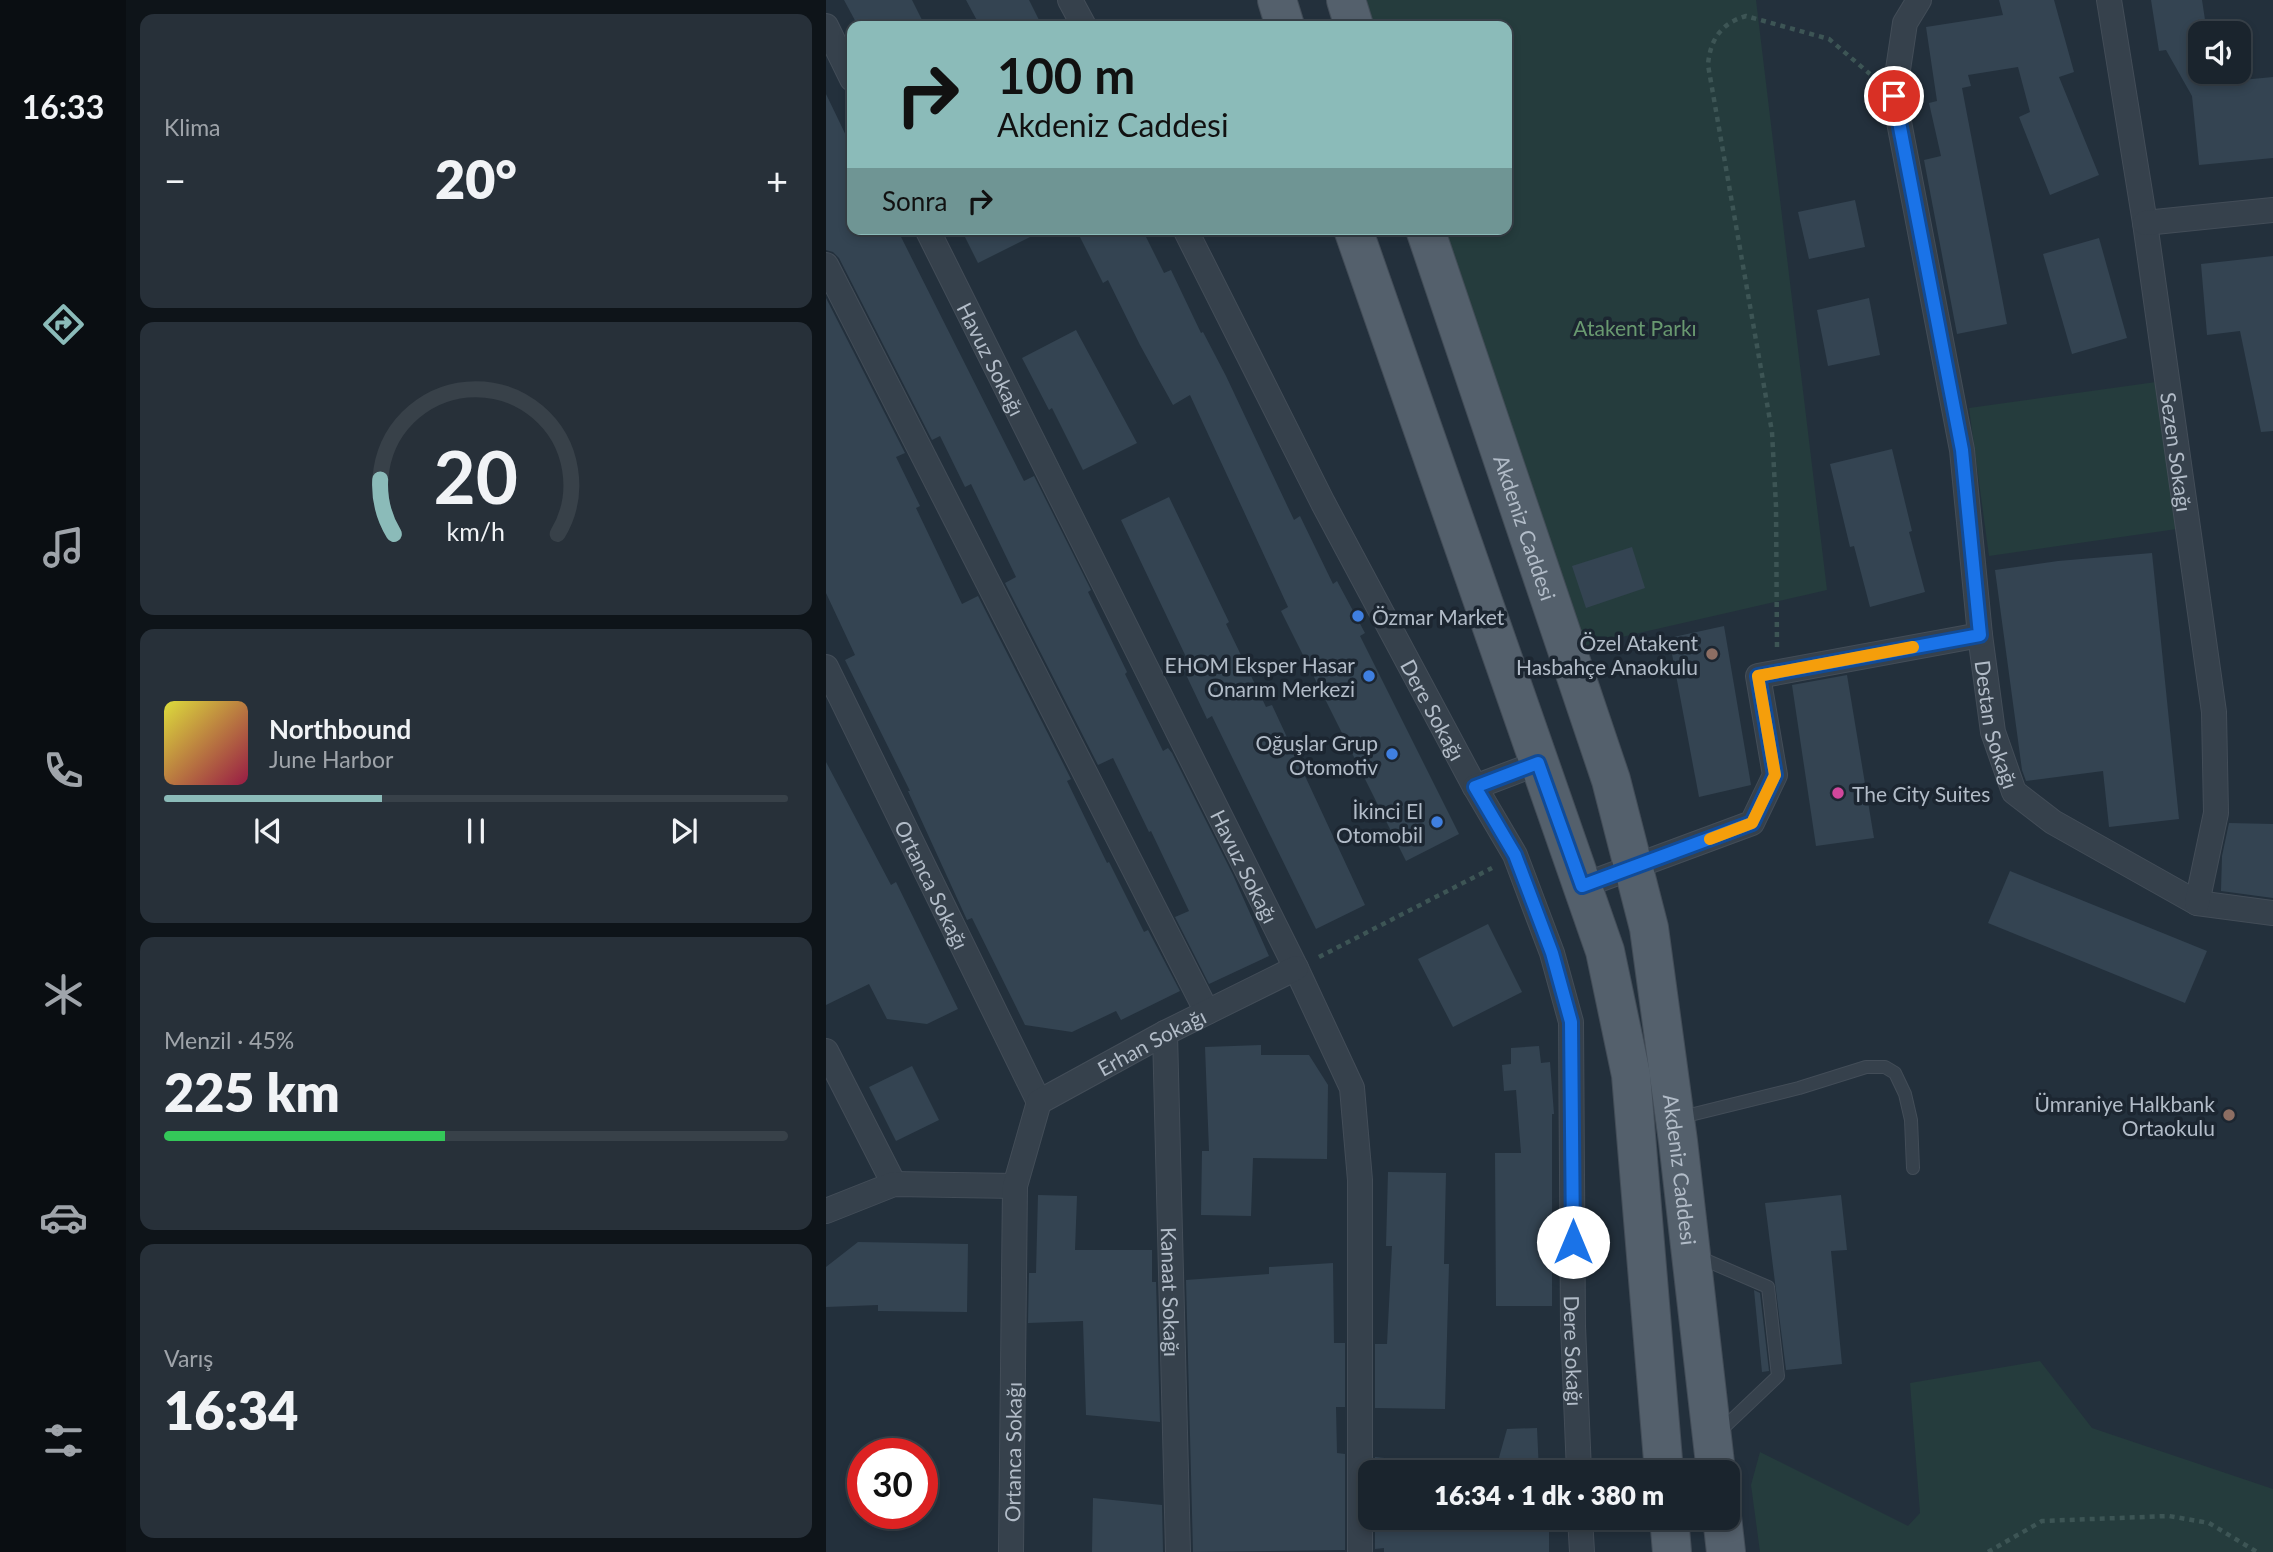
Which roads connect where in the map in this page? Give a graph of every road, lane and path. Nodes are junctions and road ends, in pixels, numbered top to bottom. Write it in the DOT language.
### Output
graph roads {
  1 [pos="1070,0"];
  2 [pos="1277,0"];
  3 [pos="1346,0"];
  4 [pos="1919,0"];
  5 [pos="2109,0"];
  6 [pos="1081,21"];
  7 [pos="1283,21"];
  8 [pos="1352,21"];
  9 [pos="826,26"];
  10 [pos="847,69"];
  11 [pos="1894,96"];
  12 [pos="2273,210"];
  13 [pos="2145,223"];
  14 [pos="930,235"];
  15 [pos="1188,235"];
  16 [pos="1355,235"];
  17 [pos="1427,235"];
  18 [pos="826,265"];
  19 [pos="1980,635"];
  20 [pos="826,667"];
  21 [pos="1777,673"];
  22 [pos="1538,763"];
  23 [pos="1475,787"];
  24 [pos="1515,855"];
  25 [pos="1633,869"];
  26 [pos="1582,886"];
  27 [pos="2197,903"];
  28 [pos="2273,913"];
  29 [pos="1296,968"];
  30 [pos="1207,1012"];
  31 [pos="1165,1033"];
  32 [pos="826,1051"];
  33 [pos="1039,1102"];
  34 [pos="1675,1119"];
  35 [pos="1913,1168"];
  36 [pos="894,1184"];
  37 [pos="1016,1186"];
  38 [pos="826,1211"];
  39 [pos="1691,1254"];
  40 [pos="1714,1455"];
  41 [pos="1579,1460"];
  42 [pos="1663,1460"];
  43 [pos="1581,1530"];
  44 [pos="1670,1530"];
  45 [pos="1723,1530"];
  46 [pos="1011,1552"];
  47 [pos="1178,1552"];
  48 [pos="1360,1552"];
  49 [pos="1582,1552"];
  50 [pos="1672,1552"];
  51 [pos="1726,1552"];
  52 [pos="1988,1552"];
  53 [pos="2257,1552"];
  1 -- 6 [label="street"];
  2 -- 7 [label="main road"];
  3 -- 8 [label="main road"];
  4 -- 11 [label="street, Destan Sokağı"];
  5 -- 13 [label="street, Sezen Sokağı"];
  9 -- 10 [label="street"];
  11 -- 19 [label="street, Destan Sokağı"];
  11 -- 21 [label="path"];
  12 -- 13 [label="street"];
  13 -- 27 [label="street, Sezen Sokağı"];
  14 -- 29 [label="street, Havuz Sokağı"];
  15 -- 23 [label="street, Dere Sokağı"];
  16 -- 22 [label="main road, Akdeniz Caddesi"];
  17 -- 25 [label="main road, Akdeniz Caddesi"];
  18 -- 30 [label="street"];
  19 -- 21 [label="street"];
  19 -- 27 [label="street, Destan Sokağı"];
  20 -- 33 [label="street, Ortanca Sokağı"];
  21 -- 25 [label="street"];
  22 -- 23 [label="street"];
  22 -- 26 [label="main road, Akdeniz Caddesi"];
  23 -- 24 [label="street, Dere Sokağı"];
  24 -- 29 [label="path"];
  24 -- 41 [label="street, Dere Sokağı"];
  25 -- 26 [label="street"];
  25 -- 34 [label="main road, Akdeniz Caddesi"];
  26 -- 42 [label="main road, Akdeniz Caddesi"];
  27 -- 28 [label="street, Destan Sokağı"];
  29 -- 30 [label="street, Erhan Sokağı"];
  29 -- 48 [label="street, Havuz Sokağı"];
  30 -- 31 [label="street, Erhan Sokağı"];
  31 -- 33 [label="street, Erhan Sokağı"];
  31 -- 47 [label="street, Kanaat Sokağı"];
  32 -- 36 [label="street"];
  33 -- 37 [label="street"];
  34 -- 35 [label="lane"];
  34 -- 39 [label="main road, Akdeniz Caddesi"];
  36 -- 37 [label="street"];
  36 -- 38 [label="street"];
  37 -- 46 [label="street, Ortanca Sokağı"];
  39 -- 40 [label="main road, Akdeniz Caddesi"];
  39 -- 40 [label="lane"];
  43 -- 49 [label="street"];
  44 -- 50 [label="main road"];
  45 -- 51 [label="main road"];
  52 -- 53 [label="path"];
}
